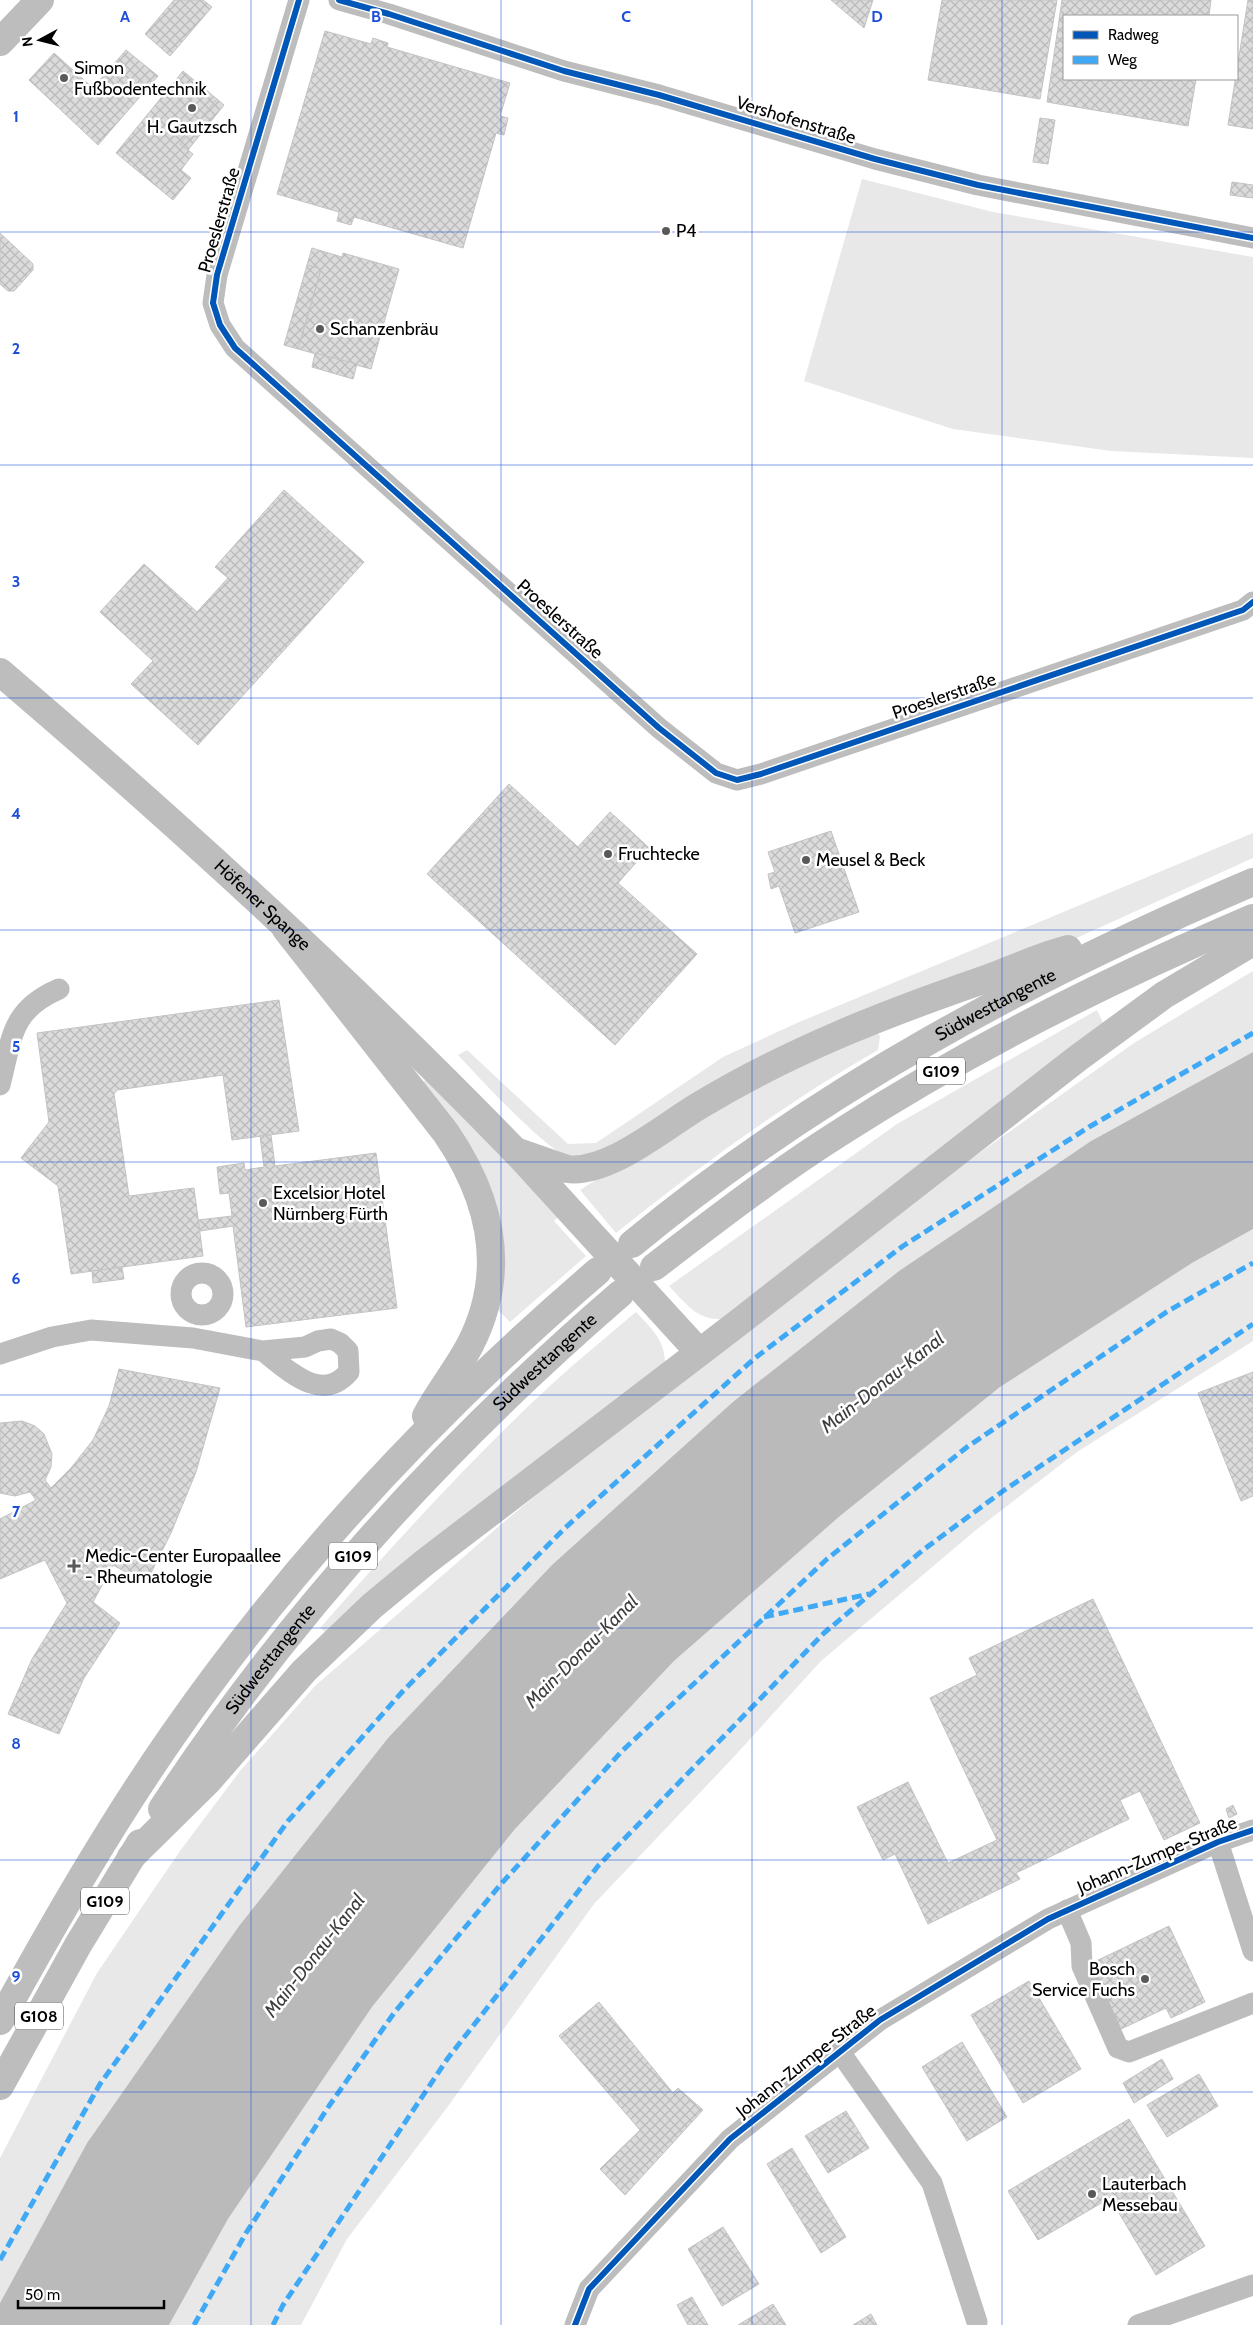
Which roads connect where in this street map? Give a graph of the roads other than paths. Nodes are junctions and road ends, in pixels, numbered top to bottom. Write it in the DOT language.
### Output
graph roads {
  1 [pos="40,0"];
  2 [pos="299,0"];
  3 [pos="339,0"];
  4 [pos="0,42"];
  5 [pos="1253,238"];
  6 [pos="1253,602"];
  7 [pos="0,672"];
  8 [pos="1253,882"];
  9 [pos="1253,918"];
  10 [pos="286,929"];
  11 [pos="1142,930"];
  12 [pos="1253,942"];
  13 [pos="59,989"];
  14 [pos="0,1085"];
  15 [pos="515,1151"];
  16 [pos="632,1244"];
  17 [pos="654,1267"];
  18 [pos="598,1271"];
  19 [pos="620,1294"];
  20 [pos="197,1314"];
  21 [pos="193,1338"];
  22 [pos="263,1352"];
  23 [pos="699,1352"];
  24 [pos="0,1354"];
  25 [pos="413,1443"];
  26 [pos="1253,1830"];
  27 [pos="1218,1842"];
  28 [pos="131,1857"];
  29 [pos="1067,1910"];
  30 [pos="50,1931"];
  31 [pos="78,1945"];
  32 [pos="1253,1951"];
  33 [pos="1253,2002"];
  34 [pos="0,2021"];
  35 [pos="840,2052"];
  36 [pos="0,2086"];
  37 [pos="1253,2285"];
  38 [pos="977,2322"];
  39 [pos="576,2325"];
  40 [pos="1138,2325"];
  1 -- 4 [label="main road"];
  2 -- 6 [label="street, Proeslerstraße"];
  3 -- 5 [label="street, Vershofenstraße"];
  7 -- 10 [label="main road, Höfener Spange"];
  8 -- 11 [label="main road, Südwesttangente / G109"];
  9 -- 17 [label="main road, Südwesttangente / G109"];
  10 -- 15 [label="main road, Höfener Spange"];
  10 -- 25 [label="main road"];
  11 -- 15 [label="main road"];
  11 -- 16 [label="main road, Südwesttangente / G109"];
  12 -- 23 [label="main road"];
  13 -- 14 [label="street"];
  15 -- 23 [label="main road, Höfener Spange"];
  18 -- 25 [label="main road, Südwesttangente / G109"];
  19 -- 28 [label="main road, Südwesttangente / G109"];
  20 -- 21 [label="street"];
  21 -- 22 [label="street"];
  21 -- 24 [label="street"];
  23 -- 28 [label="main road"];
  25 -- 30 [label="main road, Südwesttangente / G109"];
  26 -- 27 [label="street, Johann-Zumpe-Straße"];
  27 -- 29 [label="street, Johann-Zumpe-Straße"];
  27 -- 32 [label="street"];
  28 -- 31 [label="main road, Südwesttangente / G109"];
  29 -- 33 [label="street"];
  29 -- 35 [label="street, Johann-Zumpe-Straße"];
  30 -- 34 [label="main road, Südwesttangente / G108"];
  31 -- 36 [label="main road, Südwesttangente / G108"];
  35 -- 38 [label="street"];
  35 -- 39 [label="street, Johann-Zumpe-Straße"];
  37 -- 40 [label="street"];
}
